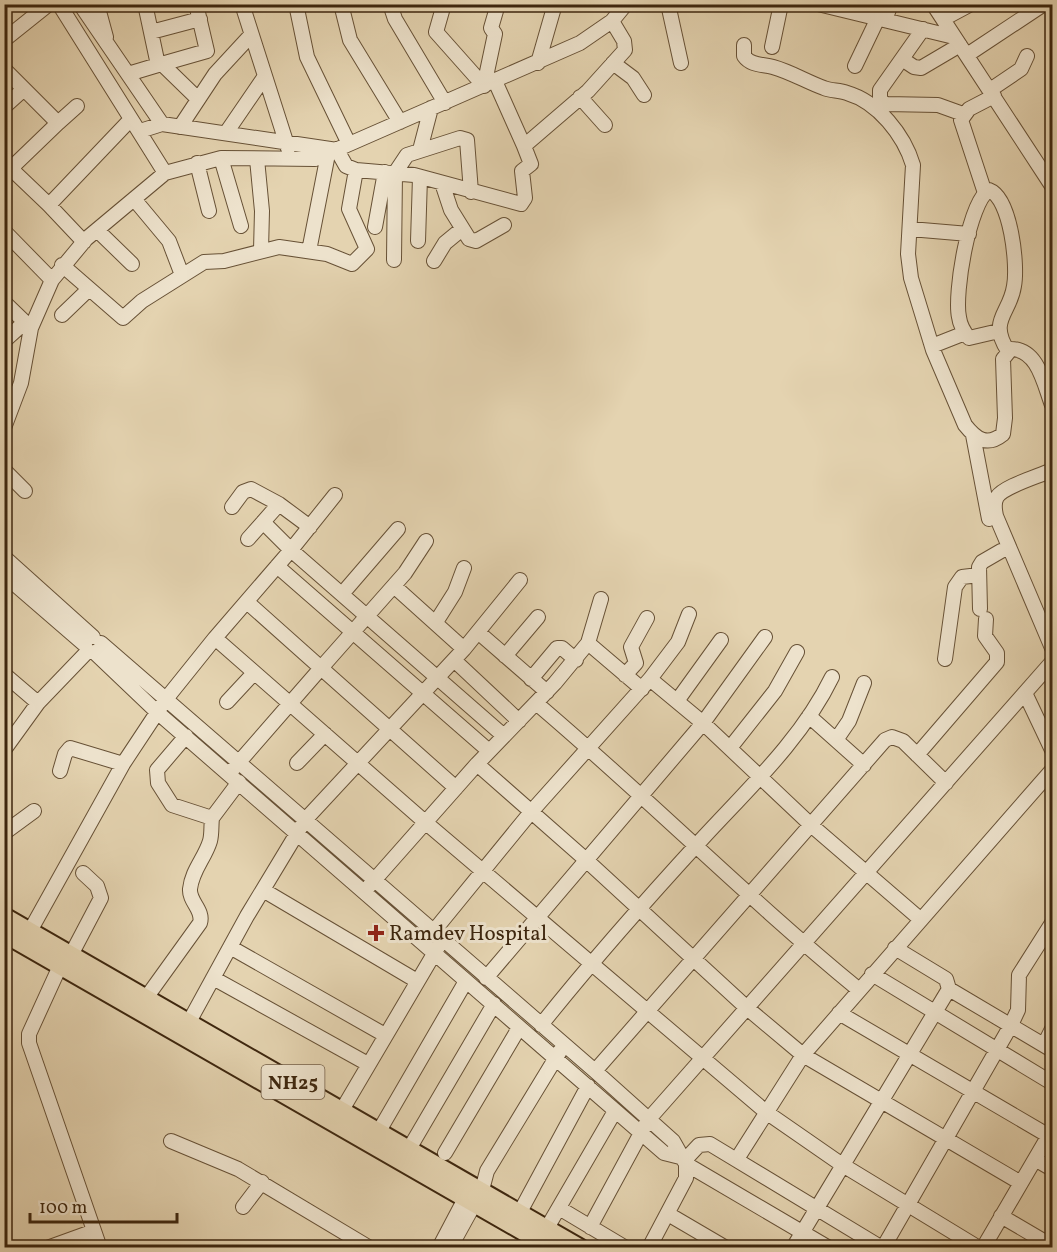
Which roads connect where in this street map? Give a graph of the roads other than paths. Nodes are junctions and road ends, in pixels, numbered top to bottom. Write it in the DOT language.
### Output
graph roads {
  1 [pos="49,4"];
  2 [pos="59,4"];
  3 [pos="80,4"];
  4 [pos="97,4"];
  5 [pos="145,4"];
  6 [pos="196,4"];
  7 [pos="242,4"];
  8 [pos="296,4"];
  9 [pos="341,4"];
  10 [pos="390,4"];
  11 [pos="444,4"];
  12 [pos="498,4"];
  13 [pos="555,4"];
  14 [pos="612,4"];
  15 [pos="626,4"];
  16 [pos="668,4"];
  17 [pos="782,4"];
  18 [pos="818,4"];
  19 [pos="891,4"];
  20 [pos="933,4"];
  21 [pos="971,4"];
  22 [pos="1044,4"];
  23 [pos="836,6"];
  24 [pos="943,18"];
  25 [pos="200,19"];
  26 [pos="882,19"];
  27 [pos="609,23"];
  28 [pos="923,29"];
  29 [pos="151,32"];
  30 [pos="251,35"];
  31 [pos="4,40"];
  32 [pos="744,45"];
  33 [pos="961,46"];
  34 [pos="109,47"];
  35 [pos="772,47"];
  36 [pos="207,51"];
  37 [pos="1027,56"];
  38 [pos="902,59"];
  39 [pos="538,63"];
  40 [pos="613,63"];
  41 [pos="681,63"];
  42 [pos="160,65"];
  43 [pos="855,66"];
  44 [pos="4,69"];
  45 [pos="128,74"];
  46 [pos="215,74"];
  47 [pos="265,76"];
  48 [pos="489,84"];
  49 [pos="24,89"];
  50 [pos="992,93"];
  51 [pos="644,95"];
  52 [pos="580,97"];
  53 [pos="198,99"];
  54 [pos="445,102"];
  55 [pos="77,106"];
  56 [pos="4,107"];
  57 [pos="431,108"];
  58 [pos="963,114"];
  59 [pos="131,119"];
  60 [pos="399,122"];
  61 [pos="58,123"];
  62 [pos="162,124"];
  63 [pos="605,125"];
  64 [pos="180,127"];
  65 [pos="140,131"];
  66 [pos="226,133"];
  67 [pos="286,142"];
  68 [pos="524,146"];
  69 [pos="338,149"];
  70 [pos="420,150"];
  71 [pos="221,158"];
  72 [pos="257,159"];
  73 [pos="293,161"];
  74 [pos="197,162"];
  75 [pos="6,169"];
  76 [pos="356,170"];
  77 [pos="165,172"];
  78 [pos="390,173"];
  79 [pos="420,177"];
  80 [pos="442,183"];
  81 [pos="1053,186"];
  82 [pos="471,192"];
  83 [pos="985,193"];
  84 [pos="134,200"];
  85 [pos="49,205"];
  86 [pos="209,210"];
  87 [pos="504,225"];
  88 [pos="241,226"];
  89 [pos="375,227"];
  90 [pos="462,229"];
  91 [pos="910,229"];
  92 [pos="97,230"];
  93 [pos="4,231"];
  94 [pos="969,234"];
  95 [pos="418,241"];
  96 [pos="84,242"];
  97 [pos="261,250"];
  98 [pos="309,251"];
  99 [pos="394,260"];
  100 [pos="434,261"];
  101 [pos="132,264"];
  102 [pos="62,266"];
  103 [pos="182,275"];
  104 [pos="52,280"];
  105 [pos="89,289"];
  106 [pos="4,302"];
  107 [pos="62,315"];
  108 [pos="28,325"];
  109 [pos="999,331"];
  110 [pos="964,333"];
  111 [pos="4,341"];
  112 [pos="932,346"];
  113 [pos="1008,351"];
  114 [pos="9,399"];
  115 [pos="1053,405"];
  116 [pos="4,428"];
  117 [pos="973,435"];
  118 [pos="4,470"];
  119 [pos="1053,470"];
  120 [pos="25,491"];
  121 [pos="335,495"];
  122 [pos="279,504"];
  123 [pos="232,507"];
  124 [pos="263,522"];
  125 [pos="310,527"];
  126 [pos="398,529"];
  127 [pos="248,539"];
  128 [pos="426,541"];
  129 [pos="291,550"];
  130 [pos="1001,551"];
  131 [pos="4,557"];
  132 [pos="277,566"];
  133 [pos="464,568"];
  134 [pos="979,574"];
  135 [pos="4,575"];
  136 [pos="520,580"];
  137 [pos="393,586"];
  138 [pos="342,594"];
  139 [pos="1031,597"];
  140 [pos="601,599"];
  141 [pos="248,602"];
  142 [pos="689,614"];
  143 [pos="368,616"];
  144 [pos="537,617"];
  145 [pos="647,618"];
  146 [pos="436,622"];
  147 [pos="478,632"];
  148 [pos="353,633"];
  149 [pos="765,637"];
  150 [pos="215,638"];
  151 [pos="721,640"];
  152 [pos="588,643"];
  153 [pos="92,646"];
  154 [pos="1053,648"];
  155 [pos="464,649"];
  156 [pos="797,652"];
  157 [pos="505,656"];
  158 [pos="945,659"];
  159 [pos="454,660"];
  160 [pos="576,660"];
  161 [pos="1053,662"];
  162 [pos="321,668"];
  163 [pos="254,673"];
  164 [pos="4,674"];
  165 [pos="625,675"];
  166 [pos="832,677"];
  167 [pos="438,678"];
  168 [pos="531,679"];
  169 [pos="864,683"];
  170 [pos="646,684"];
  171 [pos="547,692"];
  172 [pos="1025,693"];
  173 [pos="422,695"];
  174 [pos="166,699"];
  175 [pos="678,700"];
  176 [pos="227,702"];
  177 [pos="38,703"];
  178 [pos="536,703"];
  179 [pos="289,704"];
  180 [pos="157,712"];
  181 [pos="809,716"];
  182 [pos="519,721"];
  183 [pos="703,723"];
  184 [pos="390,729"];
  185 [pos="325,734"];
  186 [pos="186,736"];
  187 [pos="504,736"];
  188 [pos="836,740"];
  189 [pos="589,748"];
  190 [pos="730,748"];
  191 [pos="4,750"];
  192 [pos="1053,750"];
  193 [pos="489,751"];
  194 [pos="917,755"];
  195 [pos="239,762"];
  196 [pos="297,763"];
  197 [pos="123,764"];
  198 [pos="359,764"];
  199 [pos="477,764"];
  200 [pos="864,765"];
  201 [pos="1053,770"];
  202 [pos="60,771"];
  203 [pos="759,776"];
  204 [pos="234,778"];
  205 [pos="946,783"];
  206 [pos="456,788"];
  207 [pos="642,794"];
  208 [pos="34,811"];
  209 [pos="531,812"];
  210 [pos="212,818"];
  211 [pos="305,820"];
  212 [pos="425,822"];
  213 [pos="811,825"];
  214 [pos="4,832"];
  215 [pos="296,834"];
  216 [pos="697,844"];
  217 [pos="585,858"];
  218 [pos="484,872"];
  219 [pos="83,873"];
  220 [pos="866,873"];
  221 [pos="375,880"];
  222 [pos="263,890"];
  223 [pos="365,891"];
  224 [pos="751,894"];
  225 [pos="641,909"];
  226 [pos="4,916"];
  227 [pos="537,917"];
  228 [pos="920,920"];
  229 [pos="1053,923"];
  230 [pos="30,931"];
  231 [pos="4,934"];
  232 [pos="438,936"];
  233 [pos="805,946"];
  234 [pos="230,947"];
  235 [pos="895,948"];
  236 [pos="434,954"];
  237 [pos="66,960"];
  238 [pos="693,960"];
  239 [pos="590,964"];
  240 [pos="872,974"];
  241 [pos="213,978"];
  242 [pos="486,978"];
  243 [pos="417,981"];
  244 [pos="466,981"];
  245 [pos="858,989"];
  246 [pos="949,989"];
  247 [pos="146,998"];
  248 [pos="494,1004"];
  249 [pos="747,1008"];
  250 [pos="934,1011"];
  251 [pos="650,1012"];
  252 [pos="839,1013"];
  253 [pos="189,1022"];
  254 [pos="541,1025"];
  255 [pos="1010,1027"];
  256 [pos="519,1028"];
  257 [pos="1053,1029"];
  258 [pos="385,1035"];
  259 [pos="563,1044"];
  260 [pos="1048,1048"];
  261 [pos="996,1050"];
  262 [pos="910,1053"];
  263 [pos="803,1055"];
  264 [pos="556,1058"];
  265 [pos="704,1060"];
  266 [pos="368,1065"];
  267 [pos="595,1071"];
  268 [pos="1053,1083"];
  269 [pos="588,1086"];
  270 [pos="973,1091"];
  271 [pos="881,1101"];
  272 [pos="342,1110"];
  273 [pos="615,1111"];
  274 [pos="766,1112"];
  275 [pos="648,1120"];
  276 [pos="379,1131"];
  277 [pos="640,1132"];
  278 [pos="1051,1133"];
  279 [pos="945,1139"];
  280 [pos="171,1141"];
  281 [pos="409,1149"];
  282 [pos="445,1153"];
  283 [pos="737,1160"];
  284 [pos="1035,1160"];
  285 [pos="683,1161"];
  286 [pos="840,1164"];
  287 [pos="1053,1170"];
  288 [pos="262,1182"];
  289 [pos="1021,1183"];
  290 [pos="474,1194"];
  291 [pos="907,1204"];
  292 [pos="243,1207"];
  293 [pos="559,1208"];
  294 [pos="816,1209"];
  295 [pos="520,1212"];
  296 [pos="668,1214"];
  297 [pos="1001,1216"];
  298 [pos="590,1227"];
  299 [pos="548,1228"];
  300 [pos="94,1231"];
  301 [pos="802,1232"];
  302 [pos="1053,1246"];
  303 [pos="47,1248"];
  304 [pos="100,1248"];
  305 [pos="370,1248"];
  306 [pos="439,1248"];
  307 [pos="450,1248"];
  308 [pos="551,1248"];
  309 [pos="581,1248"];
  310 [pos="626,1248"];
  311 [pos="649,1248"];
  312 [pos="726,1248"];
  313 [pos="793,1248"];
  314 [pos="829,1248"];
  315 [pos="883,1248"];
  316 [pos="981,1248"];
  1 -- 31 [label="street"];
  2 -- 59 [label="street"];
  3 -- 34 [label="street"];
  4 -- 34 [label="street"];
  5 -- 29 [label="street"];
  6 -- 25 [label="street"];
  7 -- 30 [label="street"];
  8 -- 69 [label="street"];
  9 -- 60 [label="street"];
  10 -- 54 [label="street"];
  11 -- 48 [label="street"];
  12 -- 48 [label="street"];
  13 -- 39 [label="street"];
  14 -- 27 [label="street"];
  15 -- 27 [label="street"];
  16 -- 41 [label="street"];
  17 -- 35 [label="street"];
  18 -- 23 [label="street"];
  19 -- 26 [label="street"];
  20 -- 24 [label="street"];
  21 -- 24 [label="street"];
  22 -- 33 [label="street"];
  23 -- 26 [label="street"];
  24 -- 33 [label="street"];
  25 -- 29 [label="street"];
  25 -- 36 [label="street"];
  26 -- 28 [label="street"];
  26 -- 43 [label="street"];
  27 -- 39 [label="street"];
  27 -- 40 [label="street"];
  28 -- 33 [label="street"];
  28 -- 38 [label="street"];
  29 -- 42 [label="street"];
  30 -- 46 [label="street"];
  30 -- 47 [label="street"];
  32 -- 91 [label="street"];
  33 -- 38 [label="street"];
  33 -- 50 [label="street"];
  34 -- 45 [label="street"];
  36 -- 42 [label="street"];
  36 -- 46 [label="street"];
  37 -- 50 [label="street"];
  38 -- 58 [label="street"];
  39 -- 48 [label="street"];
  40 -- 51 [label="street"];
  40 -- 52 [label="street"];
  42 -- 45 [label="street"];
  42 -- 53 [label="street"];
  44 -- 49 [label="street"];
  45 -- 62 [label="street"];
  46 -- 53 [label="street"];
  47 -- 66 [label="street"];
  47 -- 67 [label="street"];
  48 -- 54 [label="street"];
  48 -- 68 [label="street"];
  49 -- 56 [label="street"];
  49 -- 61 [label="street"];
  50 -- 58 [label="street"];
  50 -- 81 [label="street"];
  52 -- 63 [label="street"];
  52 -- 68 [label="street"];
  53 -- 64 [label="street"];
  54 -- 57 [label="street"];
  55 -- 61 [label="street"];
  57 -- 60 [label="street"];
  57 -- 70 [label="street"];
  58 -- 83 [label="street"];
  59 -- 65 [label="street"];
  59 -- 85 [label="street"];
  60 -- 69 [label="street"];
  61 -- 75 [label="street"];
  62 -- 64 [label="street"];
  62 -- 65 [label="street"];
  64 -- 66 [label="street"];
  65 -- 77 [label="street"];
  66 -- 67 [label="street"];
  67 -- 69 [label="street"];
  67 -- 73 [label="street"];
  68 -- 82 [label="street"];
  69 -- 73 [label="street"];
  69 -- 76 [label="street"];
  69 -- 98 [label="street"];
  70 -- 78 [label="street"];
  70 -- 82 [label="street"];
  71 -- 72 [label="street"];
  71 -- 74 [label="street"];
  71 -- 88 [label="street"];
  72 -- 73 [label="street"];
  72 -- 97 [label="street"];
  74 -- 77 [label="street"];
  74 -- 86 [label="street"];
  75 -- 85 [label="street"];
  76 -- 78 [label="street"];
  76 -- 98 [label="street"];
  77 -- 84 [label="street"];
  78 -- 79 [label="street"];
  78 -- 89 [label="street"];
  78 -- 99 [label="street"];
  79 -- 80 [label="street"];
  79 -- 95 [label="street"];
  80 -- 82 [label="street"];
  80 -- 90 [label="street"];
  83 -- 94 [label="street"];
  83 -- 109 [label="street"];
  84 -- 92 [label="street"];
  84 -- 103 [label="street"];
  85 -- 96 [label="street"];
  87 -- 90 [label="street"];
  90 -- 100 [label="street"];
  91 -- 94 [label="street"];
  91 -- 112 [label="street"];
  92 -- 96 [label="street"];
  92 -- 101 [label="street"];
  93 -- 104 [label="street"];
  94 -- 110 [label="street"];
  96 -- 102 [label="street"];
  97 -- 98 [label="street"];
  97 -- 103 [label="street"];
  102 -- 104 [label="street"];
  102 -- 105 [label="street"];
  103 -- 105 [label="street"];
  104 -- 108 [label="street"];
  105 -- 107 [label="street"];
  106 -- 108 [label="street"];
  108 -- 111 [label="street"];
  108 -- 114 [label="street"];
  109 -- 110 [label="street"];
  109 -- 113 [label="street"];
  110 -- 112 [label="street"];
  112 -- 117 [label="street"];
  113 -- 115 [label="street"];
  113 -- 117 [label="street"];
  114 -- 116 [label="street"];
  117 -- 130 [label="street"];
  118 -- 120 [label="street"];
  119 -- 139 [label="street"];
  121 -- 125 [label="street"];
  122 -- 123 [label="street"];
  122 -- 124 [label="street"];
  122 -- 125 [label="street"];
  124 -- 127 [label="street"];
  124 -- 129 [label="street"];
  125 -- 129 [label="street"];
  126 -- 138 [label="street"];
  128 -- 137 [label="street"];
  129 -- 132 [label="street"];
  129 -- 138 [label="street"];
  130 -- 134 [label="street"];
  130 -- 139 [label="street"];
  131 -- 153 [label="street"];
  132 -- 141 [label="street"];
  132 -- 148 [label="street"];
  133 -- 146 [label="street"];
  134 -- 158 [label="street"];
  134 -- 194 [label="street"];
  135 -- 153 [label="street"];
  136 -- 147 [label="street"];
  137 -- 143 [label="street"];
  137 -- 146 [label="street"];
  138 -- 143 [label="street"];
  139 -- 154 [label="street"];
  140 -- 152 [label="street"];
  141 -- 150 [label="street"];
  141 -- 162 [label="street"];
  142 -- 170 [label="street"];
  143 -- 148 [label="street"];
  143 -- 167 [label="street"];
  144 -- 157 [label="street"];
  145 -- 165 [label="street"];
  146 -- 155 [label="street"];
  147 -- 155 [label="street"];
  147 -- 157 [label="street"];
  148 -- 162 [label="street"];
  148 -- 173 [label="street"];
  149 -- 183 [label="street"];
  150 -- 163 [label="street"];
  150 -- 174 [label="street"];
  151 -- 175 [label="street"];
  152 -- 160 [label="street"];
  152 -- 165 [label="street"];
  153 -- 174 [label="street"];
  153 -- 177 [label="street"];
  153 -- 180 [label="street"];
  155 -- 159 [label="street"];
  156 -- 190 [label="street"];
  157 -- 168 [label="street"];
  159 -- 167 [label="street"];
  159 -- 182 [label="street"];
  160 -- 168 [label="street"];
  160 -- 171 [label="street"];
  161 -- 172 [label="street"];
  162 -- 179 [label="street"];
  162 -- 184 [label="street"];
  163 -- 176 [label="street"];
  163 -- 179 [label="street"];
  164 -- 177 [label="street"];
  165 -- 170 [label="street"];
  166 -- 181 [label="street"];
  167 -- 173 [label="street"];
  167 -- 187 [label="street"];
  168 -- 171 [label="street"];
  169 -- 188 [label="street"];
  170 -- 175 [label="street"];
  170 -- 189 [label="street"];
  171 -- 178 [label="street"];
  172 -- 192 [label="street"];
  172 -- 205 [label="street"];
  173 -- 184 [label="street"];
  173 -- 193 [label="street"];
  174 -- 180 [label="street"];
  174 -- 195 [label="street"];
  175 -- 183 [label="street"];
  177 -- 191 [label="street"];
  178 -- 182 [label="street"];
  178 -- 189 [label="street"];
  179 -- 185 [label="street"];
  179 -- 195 [label="street"];
  180 -- 186 [label="street"];
  180 -- 197 [label="street"];
  181 -- 188 [label="street"];
  181 -- 203 [label="street"];
  182 -- 187 [label="street"];
  183 -- 190 [label="street"];
  183 -- 207 [label="street"];
  184 -- 198 [label="street"];
  184 -- 206 [label="street"];
  185 -- 196 [label="street"];
  185 -- 198 [label="street"];
  186 -- 204 [label="street"];
  186 -- 210 [label="street"];
  187 -- 193 [label="street"];
  188 -- 200 [label="street"];
  189 -- 207 [label="street"];
  189 -- 209 [label="street"];
  190 -- 203 [label="street"];
  193 -- 199 [label="street"];
  194 -- 200 [label="street"];
  194 -- 205 [label="street"];
  195 -- 204 [label="street"];
  195 -- 211 [label="street"];
  197 -- 202 [label="street"];
  197 -- 230 [label="street"];
  198 -- 211 [label="street"];
  198 -- 212 [label="street"];
  199 -- 206 [label="street"];
  199 -- 209 [label="street"];
  200 -- 213 [label="street"];
  201 -- 228 [label="street"];
  203 -- 213 [label="street"];
  203 -- 216 [label="street"];
  204 -- 210 [label="street"];
  204 -- 215 [label="street"];
  205 -- 220 [label="street"];
  206 -- 212 [label="street"];
  207 -- 216 [label="street"];
  207 -- 217 [label="street"];
  208 -- 214 [label="street"];
  209 -- 217 [label="street"];
  209 -- 218 [label="street"];
  210 -- 247 [label="street"];
  211 -- 215 [label="street"];
  211 -- 221 [label="street"];
  212 -- 218 [label="street"];
  212 -- 221 [label="street"];
  213 -- 220 [label="street"];
  213 -- 224 [label="street"];
  215 -- 222 [label="street"];
  215 -- 223 [label="street"];
  216 -- 224 [label="street"];
  216 -- 225 [label="street"];
  217 -- 225 [label="street"];
  217 -- 227 [label="street"];
  218 -- 227 [label="street"];
  218 -- 232 [label="street"];
  219 -- 237 [label="street"];
  220 -- 228 [label="street"];
  220 -- 233 [label="street"];
  221 -- 223 [label="street"];
  221 -- 232 [label="street"];
  222 -- 234 [label="street"];
  222 -- 243 [label="street"];
  223 -- 236 [label="street"];
  224 -- 233 [label="street"];
  224 -- 238 [label="street"];
  225 -- 238 [label="street"];
  225 -- 239 [label="street"];
  226 -- 230 [label="main road, NH25"];
  227 -- 239 [label="street"];
  227 -- 242 [label="street"];
  228 -- 235 [label="street"];
  229 -- 255 [label="street"];
  230 -- 237 [label="main road, NH25"];
  231 -- 237 [label="main road, NH25"];
  232 -- 236 [label="street"];
  232 -- 242 [label="street"];
  233 -- 245 [label="street"];
  233 -- 249 [label="street"];
  234 -- 241 [label="street"];
  234 -- 258 [label="street"];
  235 -- 240 [label="street"];
  235 -- 246 [label="street"];
  236 -- 243 [label="street"];
  236 -- 244 [label="street"];
  237 -- 247 [label="main road, NH25"];
  237 -- 290 [label="main road, NH25"];
  237 -- 300 [label="street"];
  238 -- 249 [label="street"];
  238 -- 251 [label="street"];
  239 -- 251 [label="street"];
  239 -- 254 [label="street"];
  240 -- 245 [label="street"];
  240 -- 250 [label="street"];
  241 -- 253 [label="street"];
  241 -- 266 [label="street"];
  242 -- 254 [label="street"];
  243 -- 258 [label="street"];
  244 -- 248 [label="street"];
  244 -- 276 [label="street"];
  245 -- 252 [label="street"];
  246 -- 250 [label="street"];
  246 -- 255 [label="street"];
  247 -- 253 [label="main road, NH25"];
  248 -- 256 [label="street"];
  248 -- 281 [label="street"];
  249 -- 263 [label="street"];
  249 -- 265 [label="street"];
  250 -- 261 [label="street"];
  250 -- 262 [label="street"];
  251 -- 265 [label="street"];
  251 -- 267 [label="street"];
  252 -- 262 [label="street"];
  252 -- 263 [label="street"];
  253 -- 272 [label="main road, NH25"];
  254 -- 259 [label="street"];
  255 -- 260 [label="street"];
  255 -- 261 [label="street"];
  256 -- 264 [label="street"];
  256 -- 282 [label="street"];
  257 -- 260 [label="street"];
  258 -- 266 [label="street"];
  259 -- 264 [label="street"];
  259 -- 267 [label="street"];
  261 -- 268 [label="street"];
  261 -- 270 [label="street"];
  262 -- 270 [label="street"];
  262 -- 271 [label="street"];
  263 -- 271 [label="street"];
  263 -- 274 [label="street"];
  264 -- 269 [label="street"];
  264 -- 290 [label="street"];
  265 -- 274 [label="street"];
  265 -- 275 [label="street"];
  266 -- 272 [label="street"];
  267 -- 275 [label="street"];
  269 -- 273 [label="street"];
  269 -- 295 [label="street"];
  270 -- 278 [label="street"];
  270 -- 279 [label="street"];
  271 -- 279 [label="street"];
  271 -- 286 [label="street"];
  272 -- 276 [label="main road, NH25"];
  273 -- 277 [label="street"];
  273 -- 293 [label="street"];
  274 -- 283 [label="street"];
  274 -- 286 [label="street"];
  275 -- 277 [label="street"];
  275 -- 285 [label="street"];
  276 -- 281 [label="main road, NH25"];
  277 -- 285 [label="street"];
  277 -- 298 [label="street"];
  278 -- 284 [label="street"];
  279 -- 289 [label="street"];
  279 -- 291 [label="street"];
  280 -- 288 [label="street"];
  281 -- 290 [label="main road, NH25"];
  283 -- 285 [label="street"];
  283 -- 294 [label="street"];
  284 -- 287 [label="street"];
  284 -- 289 [label="street"];
  285 -- 296 [label="street"];
  285 -- 301 [label="street"];
  286 -- 291 [label="street"];
  286 -- 294 [label="street"];
  288 -- 292 [label="street"];
  288 -- 305 [label="street"];
  289 -- 297 [label="street"];
  290 -- 295 [label="main road, NH25"];
  290 -- 306 [label="street"];
  290 -- 307 [label="street"];
  290 -- 308 [label="main road, NH25"];
  291 -- 315 [label="street"];
  291 -- 316 [label="street"];
  293 -- 298 [label="street"];
  293 -- 299 [label="street"];
  294 -- 301 [label="street"];
  294 -- 315 [label="street"];
  295 -- 299 [label="main road, NH25"];
  296 -- 311 [label="street"];
  296 -- 312 [label="street"];
  297 -- 302 [label="street"];
  297 -- 316 [label="street"];
  298 -- 310 [label="street"];
  299 -- 309 [label="main road, NH25"];
  300 -- 303 [label="street"];
  300 -- 304 [label="street"];
  301 -- 313 [label="street"];
  301 -- 314 [label="street"];
}
